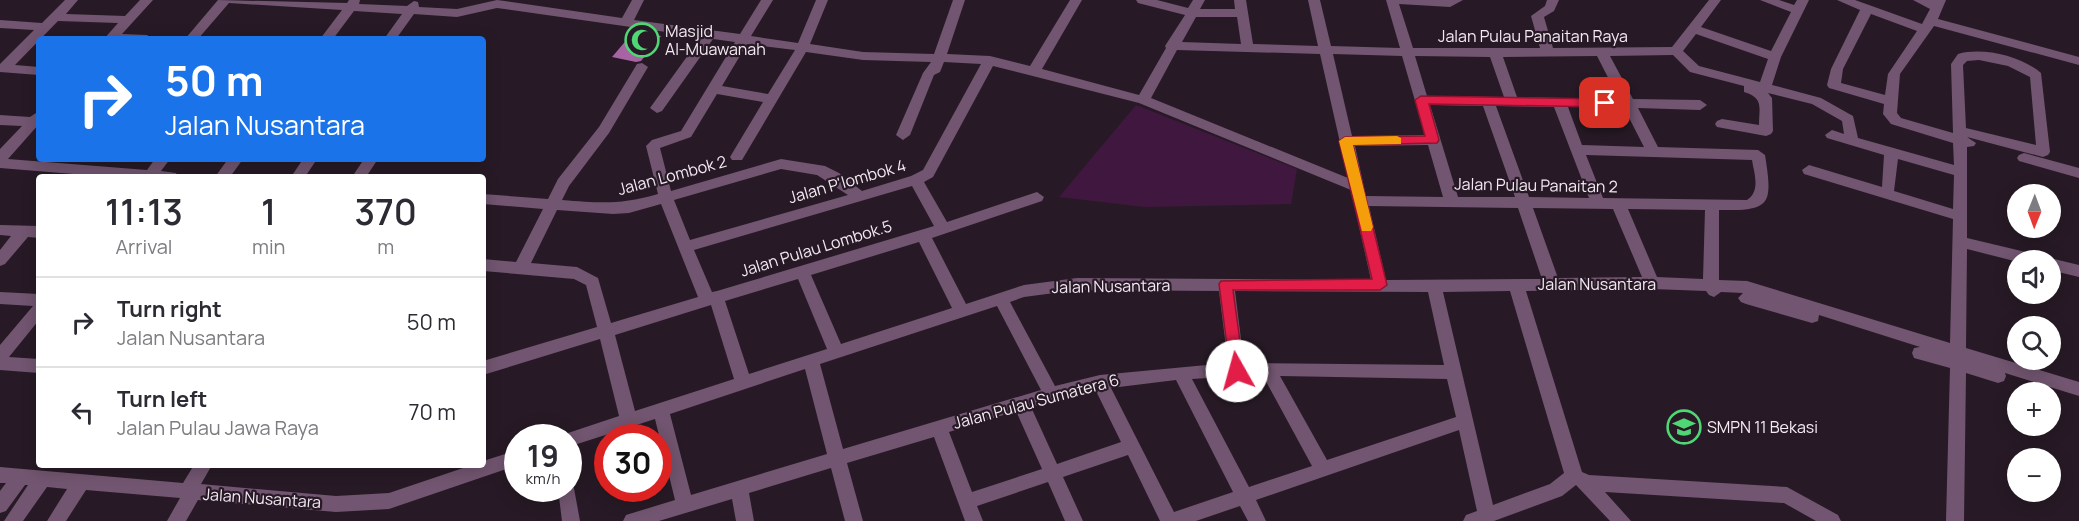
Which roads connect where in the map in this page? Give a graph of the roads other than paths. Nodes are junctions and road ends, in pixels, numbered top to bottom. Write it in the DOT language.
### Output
graph roads {
  1 [pos="72,0"];
  2 [pos="147,0"];
  3 [pos="225,0"];
  4 [pos="231,0"];
  5 [pos="638,0"];
  6 [pos="766,0"];
  7 [pos="822,0"];
  8 [pos="959,0"];
  9 [pos="1076,0"];
  10 [pos="1142,0"];
  11 [pos="1199,0"];
  12 [pos="1314,0"];
  13 [pos="1392,0"];
  14 [pos="1456,0"];
  15 [pos="1553,0"];
  16 [pos="1714,0"];
  17 [pos="1766,0"];
  18 [pos="1843,0"];
  19 [pos="1919,0"];
  20 [pos="288,2"];
  21 [pos="352,3"];
  22 [pos="1939,3"];
  23 [pos="481,4"];
  24 [pos="414,5"];
  25 [pos="551,5"];
  26 [pos="1800,5"];
  27 [pos="1241,7"];
  28 [pos="1867,9"];
  29 [pos="1193,13"];
  30 [pos="55,16"];
  31 [pos="128,20"];
  32 [pos="626,23"];
  33 [pos="0,24"];
  34 [pos="1927,25"];
  35 [pos="44,27"];
  36 [pos="1694,29"];
  37 [pos="710,35"];
  38 [pos="113,36"];
  39 [pos="194,36"];
  40 [pos="328,36"];
  41 [pos="392,36"];
  42 [pos="743,39"];
  43 [pos="1172,46"];
  44 [pos="803,48"];
  45 [pos="1248,49"];
  46 [pos="1325,51"];
  47 [pos="1676,51"];
  48 [pos="1406,52"];
  49 [pos="1495,52"];
  50 [pos="1548,53"];
  51 [pos="1602,53"];
  52 [pos="1775,57"];
  53 [pos="938,59"];
  54 [pos="990,60"];
  55 [pos="2079,61"];
  56 [pos="642,67"];
  57 [pos="1,68"];
  58 [pos="1695,69"];
  59 [pos="36,71"];
  60 [pos="1034,71"];
  61 [pos="1764,88"];
  62 [pos="713,89"];
  63 [pos="770,99"];
  64 [pos="1143,100"];
  65 [pos="1421,100"];
  66 [pos="1488,101"];
  67 [pos="1512,101"];
  68 [pos="1891,101"];
  69 [pos="1559,102"];
  70 [pos="1628,103"];
  71 [pos="1700,105"];
  72 [pos="657,108"];
  73 [pos="36,119"];
  74 [pos="0,120"];
  75 [pos="1722,124"];
  76 [pos="903,135"];
  77 [pos="1832,135"];
  78 [pos="1961,136"];
  79 [pos="1432,140"];
  80 [pos="1345,141"];
  81 [pos="1852,141"];
  82 [pos="1577,150"];
  83 [pos="1653,151"];
  84 [pos="1891,151"];
  85 [pos="737,157"];
  86 [pos="0,158"];
  87 [pos="161,162"];
  88 [pos="234,162"];
  89 [pos="0,163"];
  90 [pos="83,165"];
  91 [pos="1809,170"];
  92 [pos="1961,172"];
  93 [pos="2079,173"];
  94 [pos="138,174"];
  95 [pos="152,174"];
  96 [pos="224,174"];
  97 [pos="916,180"];
  98 [pos="1889,187"];
  99 [pos="1359,194"];
  100 [pos="860,197"];
  101 [pos="1037,197"];
  102 [pos="666,198"];
  103 [pos="486,199"];
  104 [pos="1452,201"];
  105 [pos="1524,203"];
  106 [pos="1618,203"];
  107 [pos="551,204"];
  108 [pos="1598,204"];
  109 [pos="1712,204"];
  110 [pos="1960,216"];
  111 [pos="943,229"];
  112 [pos="0,230"];
  113 [pos="32,232"];
  114 [pos="923,234"];
  115 [pos="1960,242"];
  116 [pos="686,247"];
  117 [pos="2007,253"];
  118 [pos="0,260"];
  119 [pos="486,264"];
  120 [pos="2061,267"];
  121 [pos="521,268"];
  122 [pos="802,270"];
  123 [pos="2079,271"];
  124 [pos="1652,283"];
  125 [pos="1226,284"];
  126 [pos="1516,284"];
  127 [pos="1552,284"];
  128 [pos="1380,285"];
  129 [pos="1434,286"];
  130 [pos="1712,287"];
  131 [pos="0,298"];
  132 [pos="711,298"];
  133 [pos="1001,299"];
  134 [pos="36,300"];
  135 [pos="962,312"];
  136 [pos="36,313"];
  137 [pos="606,330"];
  138 [pos="837,353"];
  139 [pos="0,357"];
  140 [pos="1959,360"];
  141 [pos="811,361"];
  142 [pos="0,363"];
  143 [pos="36,366"];
  144 [pos="486,367"];
  145 [pos="1237,371"];
  146 [pos="1269,371"];
  147 [pos="1454,372"];
  148 [pos="1181,374"];
  149 [pos="1100,382"];
  150 [pos="744,383"];
  151 [pos="2079,389"];
  152 [pos="1051,394"];
  153 [pos="2079,400"];
  154 [pos="1021,404"];
  155 [pos="661,411"];
  156 [pos="629,421"];
  157 [pos="1466,421"];
  158 [pos="939,428"];
  159 [pos="582,436"];
  160 [pos="1132,446"];
  161 [pos="838,459"];
  162 [pos="504,462"];
  163 [pos="202,468"];
  164 [pos="486,468"];
  165 [pos="486,468"];
  166 [pos="1323,469"];
  167 [pos="1053,472"];
  168 [pos="0,475"];
  169 [pos="21,477"];
  170 [pos="42,479"];
  171 [pos="1580,479"];
  172 [pos="81,483"];
  173 [pos="739,489"];
  174 [pos="190,492"];
  175 [pos="1244,496"];
  176 [pos="569,502"];
  177 [pos="966,502"];
  178 [pos="685,504"];
  179 [pos="0,506"];
  180 [pos="1480,518"];
  181 [pos="13,521"];
  182 [pos="56,521"];
  183 [pos="176,521"];
  184 [pos="571,521"];
  185 [pos="632,521"];
  186 [pos="745,521"];
  187 [pos="855,521"];
  188 [pos="974,521"];
  189 [pos="1074,521"];
  190 [pos="1170,521"];
  191 [pos="1257,521"];
  192 [pos="1622,521"];
  193 [pos="1832,521"];
  194 [pos="1955,521"];
  1 -- 30 [label="street"];
  2 -- 31 [label="street"];
  3 -- 39 [label="street"];
  4 -- 20 [label="street"];
  5 -- 32 [label="street"];
  6 -- 42 [label="street"];
  7 -- 44 [label="street"];
  8 -- 53 [label="street"];
  9 -- 60 [label="street"];
  10 -- 29 [label="street"];
  11 -- 29 [label="street"];
  12 -- 46 [label="street"];
  13 -- 14 [label="street"];
  13 -- 48 [label="street"];
  15 -- 50 [label="street"];
  16 -- 36 [label="street"];
  17 -- 26 [label="street"];
  18 -- 28 [label="street"];
  19 -- 22 [label="street"];
  20 -- 21 [label="street"];
  21 -- 24 [label="street"];
  21 -- 40 [label="street"];
  22 -- 34 [label="street"];
  23 -- 24 [label="street"];
  23 -- 25 [label="street"];
  24 -- 41 [label="street"];
  25 -- 32 [label="street"];
  26 -- 52 [label="street"];
  27 -- 29 [label="street"];
  27 -- 45 [label="street"];
  28 -- 34 [label="street"];
  28 -- 68 [label="street"];
  29 -- 43 [label="street"];
  30 -- 31 [label="street"];
  30 -- 35 [label="street"];
  31 -- 38 [label="street"];
  32 -- 37 [label="street"];
  33 -- 35 [label="street"];
  34 -- 55 [label="street"];
  34 -- 68 [label="street"];
  35 -- 57 [label="street"];
  36 -- 47 [label="street"];
  36 -- 52 [label="street"];
  37 -- 42 [label="street"];
  37 -- 72 [label="street"];
  42 -- 44 [label="street"];
  42 -- 62 [label="street"];
  43 -- 45 [label="street, Jalan Pulau Panaitan Raya"];
  43 -- 64 [label="street"];
  44 -- 53 [label="street"];
  44 -- 63 [label="street"];
  45 -- 46 [label="street, Jalan Pulau Panaitan Raya"];
  46 -- 48 [label="street, Jalan Pulau Panaitan Raya"];
  46 -- 80 [label="street"];
  47 -- 51 [label="street, Jalan Pulau Panaitan Raya"];
  47 -- 58 [label="street"];
  48 -- 49 [label="street, Jalan Pulau Panaitan Raya"];
  48 -- 65 [label="street"];
  49 -- 50 [label="street, Jalan Pulau Panaitan Raya"];
  49 -- 67 [label="street"];
  50 -- 51 [label="street, Jalan Pulau Panaitan Raya"];
  51 -- 70 [label="street"];
  52 -- 61 [label="street"];
  53 -- 54 [label="street"];
  53 -- 76 [label="street"];
  54 -- 60 [label="street"];
  54 -- 97 [label="street, Jalan P'lombok 4"];
  56 -- 107 [label="street"];
  57 -- 59 [label="street"];
  58 -- 61 [label="street"];
  58 -- 75 [label="street"];
  60 -- 64 [label="street"];
  61 -- 81 [label="street"];
  62 -- 63 [label="street"];
  62 -- 102 [label="street"];
  63 -- 85 [label="street"];
  64 -- 99 [label="street"];
  65 -- 66 [label="street"];
  65 -- 79 [label="street"];
  66 -- 67 [label="street"];
  66 -- 105 [label="street"];
  67 -- 69 [label="street"];
  68 -- 78 [label="street"];
  69 -- 70 [label="street"];
  69 -- 82 [label="street"];
  70 -- 71 [label="street"];
  70 -- 83 [label="street"];
  73 -- 74 [label="street"];
  73 -- 86 [label="street"];
  77 -- 81 [label="street"];
  78 -- 78 [label="street"];
  78 -- 92 [label="street"];
  78 -- 93 [label="street"];
  79 -- 80 [label="street"];
  79 -- 104 [label="street"];
  80 -- 99 [label="street"];
  81 -- 84 [label="street"];
  82 -- 83 [label="street"];
  82 -- 108 [label="street"];
  83 -- 109 [label="street, Jalan Pulau Panaitan 2"];
  84 -- 92 [label="street"];
  84 -- 98 [label="street"];
  87 -- 95 [label="street"];
  88 -- 96 [label="street"];
  89 -- 90 [label="street"];
  90 -- 94 [label="street"];
  91 -- 110 [label="street"];
  92 -- 110 [label="street"];
  97 -- 100 [label="street, Jalan P'lombok 4"];
  97 -- 111 [label="street"];
  99 -- 104 [label="street, Jalan Pulau Panaitan 2"];
  99 -- 128 [label="street"];
  100 -- 102 [label="street, Jalan Lombok 2"];
  100 -- 116 [label="street, Jalan P'lombok 4"];
  101 -- 111 [label="street, Jalan Pulau Lombok.5"];
  102 -- 107 [label="street, Jalan Lombok 2"];
  102 -- 116 [label="street"];
  103 -- 107 [label="street, Jalan Lombok 2"];
  104 -- 105 [label="street, Jalan Pulau Panaitan 2"];
  105 -- 108 [label="street, Jalan Pulau Panaitan 2"];
  105 -- 127 [label="street"];
  106 -- 108 [label="street, Jalan Pulau Panaitan 2"];
  106 -- 109 [label="street, Jalan Pulau Panaitan 2"];
  106 -- 124 [label="street"];
  107 -- 121 [label="street"];
  109 -- 130 [label="street"];
  110 -- 115 [label="street"];
  111 -- 114 [label="street, Jalan Pulau Lombok.5"];
  112 -- 113 [label="street"];
  113 -- 118 [label="street"];
  114 -- 122 [label="street, Jalan Pulau Lombok.5"];
  114 -- 135 [label="street"];
  115 -- 117 [label="street"];
  115 -- 140 [label="street"];
  116 -- 132 [label="street"];
  119 -- 121 [label="street"];
  120 -- 123 [label="street"];
  121 -- 137 [label="street"];
  122 -- 132 [label="street, Jalan Pulau Lombok.5"];
  122 -- 138 [label="street"];
  124 -- 127 [label="street, Jalan Nusantara"];
  124 -- 130 [label="street, Jalan Nusantara"];
  125 -- 128 [label="street, Jalan Nusantara"];
  125 -- 133 [label="street, Jalan Nusantara"];
  125 -- 145 [label="street"];
  126 -- 127 [label="street, Jalan Nusantara"];
  126 -- 129 [label="street, Jalan Nusantara"];
  126 -- 171 [label="street"];
  128 -- 129 [label="street, Jalan Nusantara"];
  129 -- 147 [label="street"];
  130 -- 140 [label="street, Jalan Nusantara"];
  131 -- 134 [label="street"];
  132 -- 137 [label="street, Jalan Pulau Lombok.5"];
  132 -- 150 [label="street"];
  133 -- 135 [label="street, Jalan Nusantara"];
  133 -- 152 [label="street"];
  135 -- 138 [label="street, Jalan Nusantara"];
  136 -- 139 [label="street"];
  137 -- 144 [label="street, Jalan Pulau Lombok.5"];
  137 -- 156 [label="street"];
  138 -- 141 [label="street, Jalan Nusantara"];
  140 -- 151 [label="street, Jalan Nusantara"];
  140 -- 153 [label="street, Jalan Nusantara"];
  140 -- 194 [label="street"];
  141 -- 150 [label="street, Jalan Nusantara"];
  141 -- 161 [label="street"];
  142 -- 143 [label="street"];
  145 -- 146 [label="street, Jalan Pulau Sumatera 6"];
  145 -- 148 [label="street, Jalan Pulau Sumatera 6"];
  146 -- 147 [label="street, Jalan Pulau Sumatera 6"];
  146 -- 166 [label="street"];
  147 -- 157 [label="street"];
  148 -- 149 [label="street, Jalan Pulau Sumatera 6"];
  148 -- 175 [label="street"];
  149 -- 152 [label="street, Jalan Pulau Sumatera 6"];
  149 -- 160 [label="street"];
  150 -- 155 [label="street, Jalan Nusantara"];
  152 -- 154 [label="street, Jalan Pulau Sumatera 6"];
  154 -- 158 [label="street, Jalan Pulau Sumatera 6"];
  154 -- 167 [label="street"];
  155 -- 156 [label="street, Jalan Nusantara"];
  155 -- 178 [label="street"];
  156 -- 159 [label="street, Jalan Nusantara"];
  157 -- 166 [label="street"];
  157 -- 180 [label="street"];
  158 -- 161 [label="street, Jalan Pulau Sumatera 6"];
  158 -- 177 [label="street"];
  160 -- 167 [label="street"];
  160 -- 190 [label="street"];
  161 -- 173 [label="street, Jalan Pulau Sumatera 6"];
  161 -- 187 [label="street"];
  162 -- 164 [label="street, Jalan Nusantara"];
  163 -- 174 [label="street"];
  165 -- 174 [label="street, Jalan Nusantara"];
  166 -- 175 [label="street"];
  167 -- 177 [label="street"];
  167 -- 189 [label="street"];
  168 -- 169 [label="street, Jalan Nusantara"];
  169 -- 170 [label="street, Jalan Nusantara"];
  169 -- 179 [label="street"];
  170 -- 172 [label="street, Jalan Nusantara"];
  170 -- 181 [label="street"];
  171 -- 180 [label="street"];
  171 -- 192 [label="street"];
  171 -- 193 [label="street"];
  172 -- 174 [label="street, Jalan Nusantara"];
  172 -- 182 [label="street"];
  173 -- 178 [label="street, Jalan Pulau Sumatera 6"];
  173 -- 186 [label="street"];
  174 -- 183 [label="street"];
  175 -- 190 [label="street"];
  175 -- 191 [label="street"];
  176 -- 184 [label="street"];
  177 -- 188 [label="street"];
  178 -- 185 [label="street, Jalan Pulau Sumatera 6"];
}
